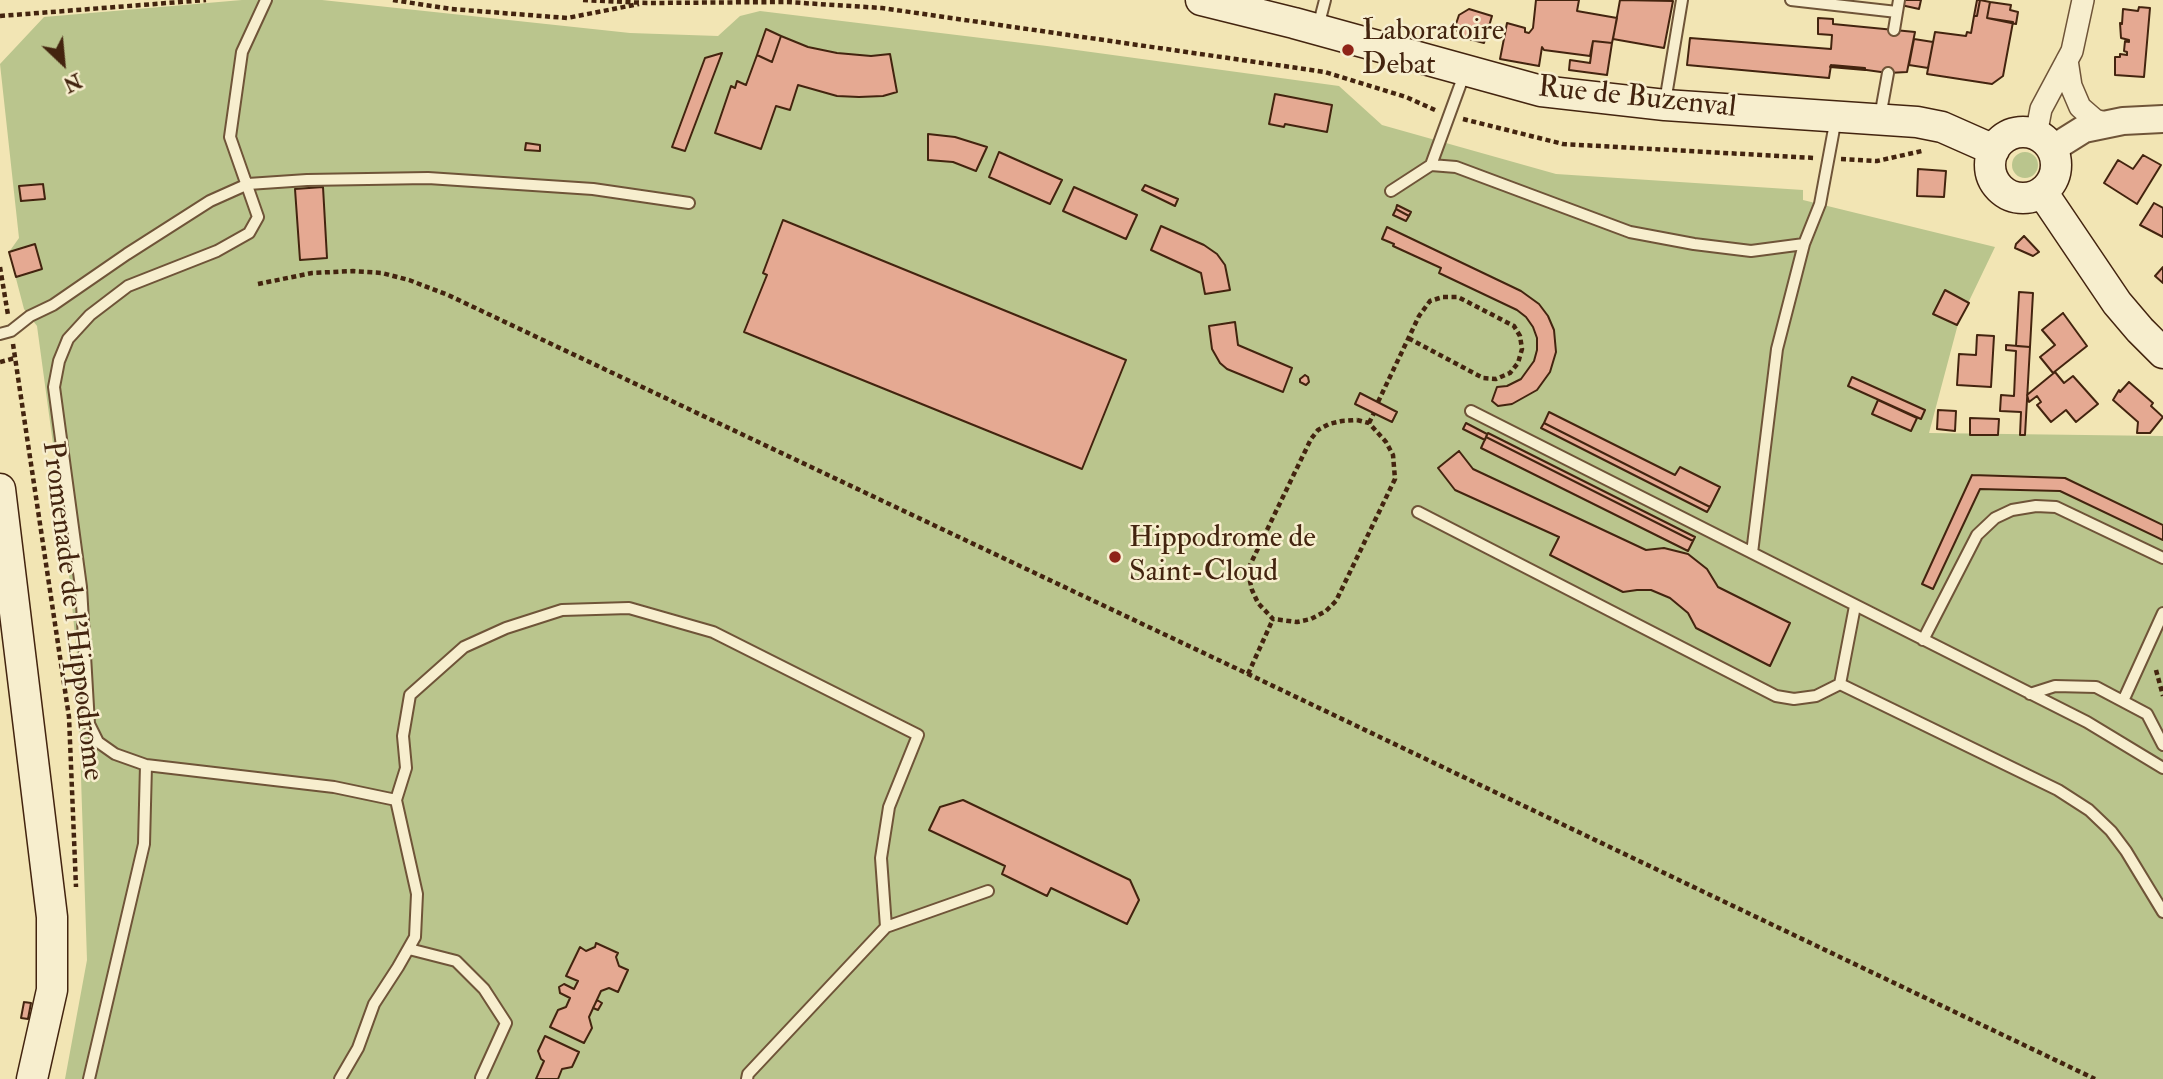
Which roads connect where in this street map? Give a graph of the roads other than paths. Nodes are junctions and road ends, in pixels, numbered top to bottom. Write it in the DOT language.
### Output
graph roads {
  1 [pos="266,0"];
  2 [pos="1201,0"];
  3 [pos="1325,0"];
  4 [pos="1682,0"];
  5 [pos="1791,0"];
  6 [pos="2083,0"];
  7 [pos="1898,6"];
  8 [pos="1317,30"];
  9 [pos="1894,30"];
  10 [pos="2067,60"];
  11 [pos="1465,70"];
  12 [pos="1888,73"];
  13 [pos="1665,105"];
  14 [pos="1836,117"];
  15 [pos="1879,120"];
  16 [pos="2163,120"];
  17 [pos="2105,123"];
  18 [pos="2044,142"];
  19 [pos="1994,150"];
  20 [pos="1431,165"];
  21 [pos="248,184"];
  22 [pos="1391,191"];
  23 [pos="2042,192"];
  24 [pos="689,203"];
  25 [pos="1804,244"];
  26 [pos="0,334"];
  27 [pos="2163,353"];
  28 [pos="1471,411"];
  29 [pos="0,489"];
  30 [pos="1418,512"];
  31 [pos="1752,554"];
  32 [pos="2163,558"];
  33 [pos="1855,606"];
  34 [pos="2163,613"];
  35 [pos="1923,640"];
  36 [pos="1840,684"];
  37 [pos="2031,694"];
  38 [pos="2123,701"];
  39 [pos="2163,745"];
  40 [pos="146,765"];
  41 [pos="2163,768"];
  42 [pos="396,800"];
  43 [pos="988,891"];
  44 [pos="2163,912"];
  45 [pos="886,926"];
  46 [pos="409,948"];
  47 [pos="481,1078"];
  48 [pos="32,1079"];
  49 [pos="89,1079"];
  50 [pos="340,1079"];
  51 [pos="747,1079"];
  1 -- 21 [label="lane"];
  2 -- 8 [label="main road, Rue de Buzenval"];
  3 -- 8 [label="lane"];
  4 -- 13 [label="lane"];
  5 -- 7 [label="lane"];
  6 -- 10 [label="street"];
  7 -- 9 [label="lane"];
  8 -- 11 [label="main road, Rue de Buzenval"];
  10 -- 17 [label="street"];
  10 -- 18 [label="street"];
  11 -- 13 [label="main road, Rue de Buzenval"];
  11 -- 20 [label="lane"];
  12 -- 15 [label="lane"];
  13 -- 14 [label="main road, Rue de Buzenval"];
  14 -- 15 [label="main road, Rue de Buzenval"];
  14 -- 25 [label="lane"];
  15 -- 19 [label="main road, Rue de Buzenval"];
  16 -- 17 [label="street"];
  17 -- 18 [label="street"];
  18 -- 19 [label="main road"];
  18 -- 23 [label="main road"];
  19 -- 23 [label="main road"];
  20 -- 22 [label="lane"];
  20 -- 25 [label="lane"];
  21 -- 24 [label="lane"];
  21 -- 26 [label="lane"];
  21 -- 40 [label="lane"];
  23 -- 27 [label="main road"];
  25 -- 31 [label="lane"];
  28 -- 31 [label="lane"];
  29 -- 48 [label="main road"];
  30 -- 36 [label="lane"];
  31 -- 33 [label="lane"];
  32 -- 35 [label="lane"];
  33 -- 35 [label="lane"];
  33 -- 36 [label="lane"];
  34 -- 38 [label="lane"];
  35 -- 37 [label="lane"];
  36 -- 44 [label="lane"];
  37 -- 38 [label="lane"];
  37 -- 41 [label="lane"];
  38 -- 39 [label="lane"];
  40 -- 42 [label="lane"];
  40 -- 49 [label="lane"];
  42 -- 45 [label="lane"];
  42 -- 46 [label="lane"];
  43 -- 45 [label="lane"];
  45 -- 51 [label="lane"];
  46 -- 47 [label="lane"];
  46 -- 50 [label="lane"];
}
